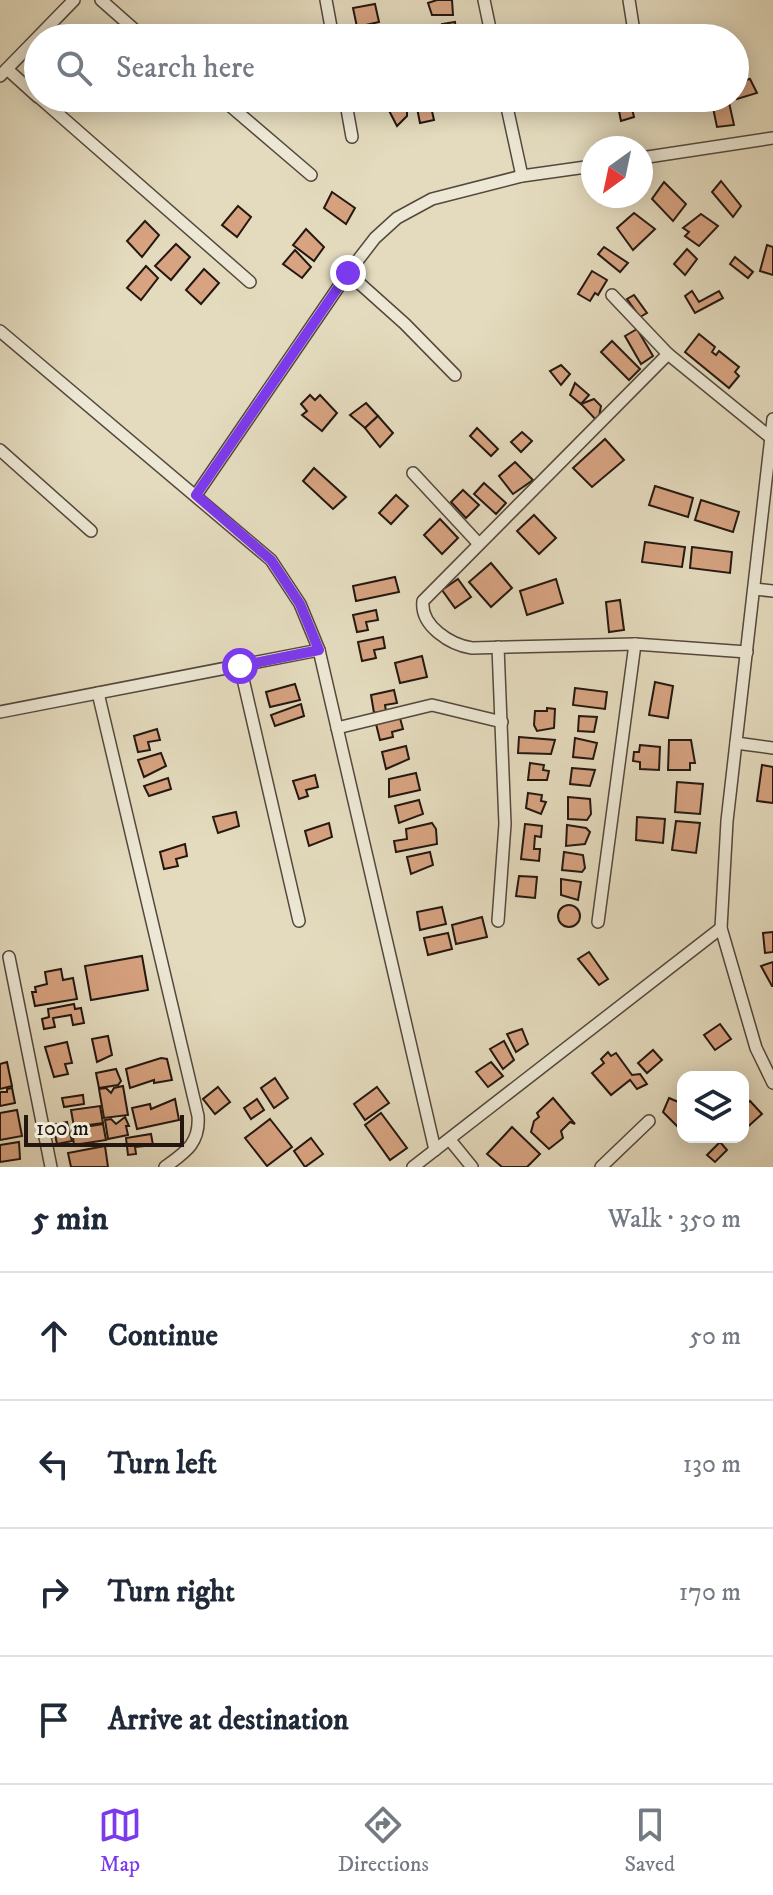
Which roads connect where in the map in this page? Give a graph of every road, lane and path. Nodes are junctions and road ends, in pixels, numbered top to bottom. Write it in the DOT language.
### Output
graph roads {
  1 [pos="74,0"];
  2 [pos="101,0"];
  3 [pos="326,0"];
  4 [pos="484,0"];
  5 [pos="629,0"];
  6 [pos="51,24"];
  7 [pos="128,24"];
  8 [pos="330,24"];
  9 [pos="489,24"];
  10 [pos="633,24"];
  11 [pos="24,52"];
  12 [pos="4,73"];
  13 [pos="24,87"];
  14 [pos="56,112"];
  15 [pos="237,112"];
  16 [pos="348,112"];
  17 [pos="508,112"];
  18 [pos="352,137"];
  19 [pos="773,138"];
  20 [pos="653,156"];
  21 [pos="581,168"];
  22 [pos="311,175"];
  23 [pos="522,176"];
  24 [pos="348,273"];
  25 [pos="250,282"];
  26 [pos="612,295"];
  27 [pos="0,331"];
  28 [pos="668,354"];
  29 [pos="455,375"];
  30 [pos="773,419"];
  31 [pos="770,437"];
  32 [pos="0,450"];
  33 [pos="413,473"];
  34 [pos="196,495"];
  35 [pos="91,531"];
  36 [pos="479,544"];
  37 [pos="754,589"];
  38 [pos="773,591"];
  39 [pos="635,644"];
  40 [pos="498,647"];
  41 [pos="319,650"];
  42 [pos="747,652"];
  43 [pos="240,666"];
  44 [pos="98,693"];
  45 [pos="0,712"];
  46 [pos="502,722"];
  47 [pos="337,728"];
  48 [pos="736,743"];
  49 [pos="773,748"];
  50 [pos="299,921"];
  51 [pos="498,921"];
  52 [pos="598,922"];
  53 [pos="721,928"];
  54 [pos="9,957"];
  55 [pos="773,1083"];
  56 [pos="649,1121"];
  57 [pos="450,1140"];
  58 [pos="435,1150"];
  59 [pos="51,1167"];
  60 [pos="165,1167"];
  61 [pos="413,1167"];
  62 [pos="472,1167"];
  63 [pos="601,1167"];
  1 -- 6 [label="street"];
  2 -- 7 [label="street"];
  3 -- 8 [label="street"];
  4 -- 9 [label="street"];
  5 -- 10 [label="street"];
  11 -- 12 [label="street"];
  12 -- 13 [label="street"];
  14 -- 25 [label="street"];
  15 -- 22 [label="street"];
  16 -- 18 [label="street"];
  17 -- 23 [label="street"];
  19 -- 20 [label="street"];
  21 -- 23 [label="street"];
  23 -- 24 [label="street"];
  24 -- 29 [label="street"];
  24 -- 34 [label="street"];
  26 -- 28 [label="street"];
  27 -- 34 [label="street"];
  28 -- 31 [label="street"];
  28 -- 36 [label="street"];
  30 -- 31 [label="street"];
  31 -- 37 [label="street"];
  32 -- 35 [label="street"];
  33 -- 36 [label="street"];
  34 -- 41 [label="street"];
  36 -- 40 [label="street"];
  37 -- 38 [label="street"];
  37 -- 42 [label="street"];
  39 -- 40 [label="street"];
  39 -- 42 [label="street"];
  39 -- 52 [label="street"];
  40 -- 46 [label="street"];
  41 -- 43 [label="street"];
  41 -- 47 [label="street"];
  42 -- 48 [label="street"];
  43 -- 44 [label="street"];
  43 -- 50 [label="street"];
  44 -- 45 [label="street"];
  44 -- 60 [label="street"];
  46 -- 47 [label="street"];
  46 -- 51 [label="street"];
  47 -- 58 [label="street"];
  48 -- 49 [label="street"];
  48 -- 53 [label="street"];
  53 -- 55 [label="street"];
  53 -- 57 [label="street"];
  54 -- 59 [label="street"];
  56 -- 63 [label="street"];
  57 -- 58 [label="street"];
  57 -- 62 [label="street"];
  58 -- 61 [label="street"];
}
